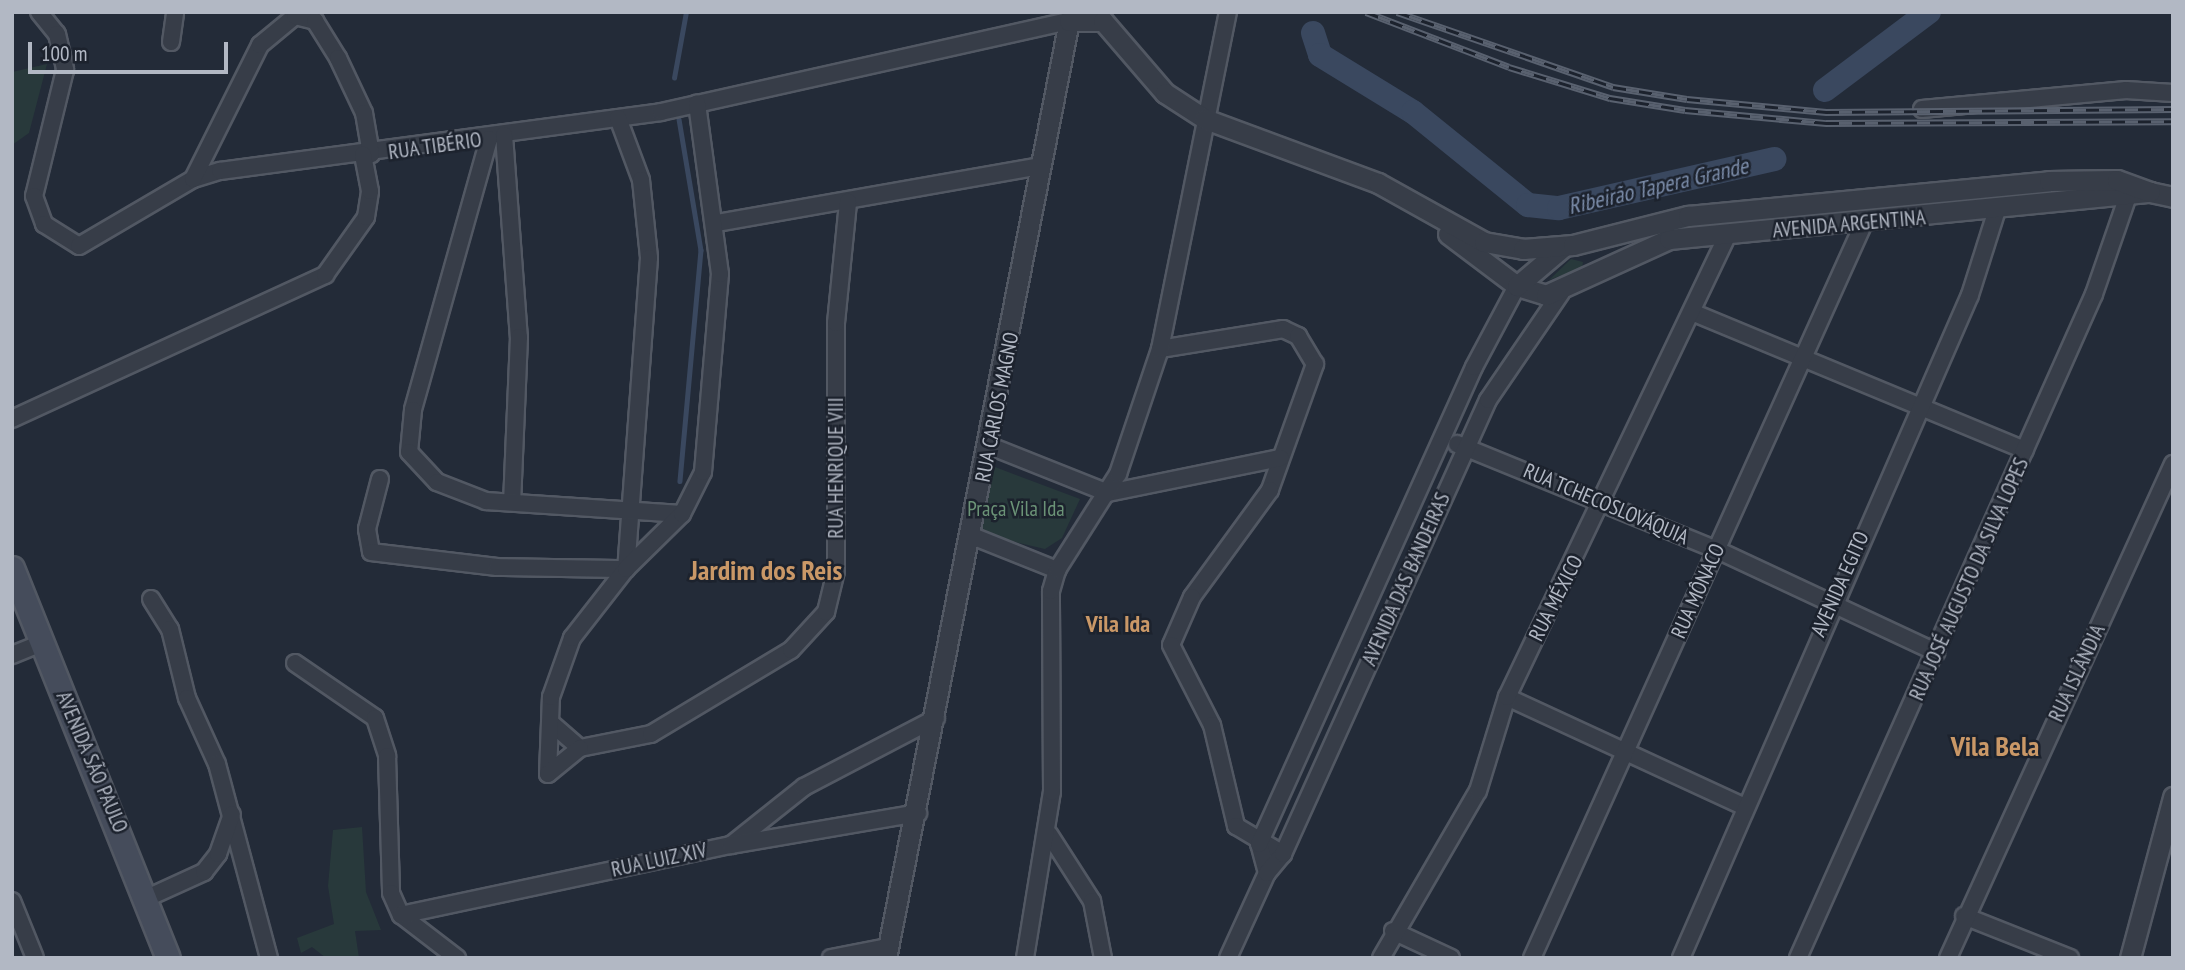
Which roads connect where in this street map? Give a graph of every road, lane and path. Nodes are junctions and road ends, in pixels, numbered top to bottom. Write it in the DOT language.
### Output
graph roads {
  1 [pos="39,12"];
  2 [pos="175,12"];
  3 [pos="1228,12"];
  4 [pos="1069,20"];
  5 [pos="171,42"];
  6 [pos="2173,93"];
  7 [pos="697,104"];
  8 [pos="1922,109"];
  9 [pos="618,118"];
  10 [pos="1205,119"];
  11 [pos="496,137"];
  12 [pos="367,155"];
  13 [pos="1039,166"];
  14 [pos="193,179"];
  15 [pos="2041,183"];
  16 [pos="2150,192"];
  17 [pos="2128,196"];
  18 [pos="2173,197"];
  19 [pos="848,202"];
  20 [pos="2041,204"];
  21 [pos="1997,210"];
  22 [pos="1430,216"];
  23 [pos="717,223"];
  24 [pos="1863,225"];
  25 [pos="1728,234"];
  26 [pos="1574,244"];
  27 [pos="1588,275"];
  28 [pos="1517,286"];
  29 [pos="1561,293"];
  30 [pos="1694,313"];
  31 [pos="1160,349"];
  32 [pos="1800,353"];
  33 [pos="1918,405"];
  34 [pos="12,419"];
  35 [pos="1446,439"];
  36 [pos="990,446"];
  37 [pos="1465,447"];
  38 [pos="2025,450"];
  39 [pos="1280,458"];
  40 [pos="2173,464"];
  41 [pos="636,472"];
  42 [pos="380,480"];
  43 [pos="1108,493"];
  44 [pos="512,502"];
  45 [pos="1604,504"];
  46 [pos="600,508"];
  47 [pos="633,509"];
  48 [pos="682,514"];
  49 [pos="972,536"];
  50 [pos="1717,550"];
  51 [pos="12,568"];
  52 [pos="626,569"];
  53 [pos="1057,570"];
  54 [pos="151,599"];
  55 [pos="1832,604"];
  56 [pos="1356,633"];
  57 [pos="41,643"];
  58 [pos="1377,645"];
  59 [pos="1936,652"];
  60 [pos="12,655"];
  61 [pos="295,663"];
  62 [pos="1507,697"];
  63 [pos="936,718"];
  64 [pos="551,723"];
  65 [pos="580,748"];
  66 [pos="1625,750"];
  67 [pos="2173,797"];
  68 [pos="1745,807"];
  69 [pos="918,813"];
  70 [pos="232,814"];
  71 [pos="1049,834"];
  72 [pos="1259,844"];
  73 [pos="731,845"];
  74 [pos="1283,854"];
  75 [pos="1267,873"];
  76 [pos="147,898"];
  77 [pos="12,901"];
  78 [pos="401,915"];
  79 [pos="1964,916"];
  80 [pos="1393,932"];
  81 [pos="886,952"];
  82 [pos="35,958"];
  83 [pos="168,958"];
  84 [pos="269,958"];
  85 [pos="457,958"];
  86 [pos="831,958"];
  87 [pos="1025,958"];
  88 [pos="1103,958"];
  89 [pos="1228,958"];
  90 [pos="1381,958"];
  91 [pos="1451,958"];
  92 [pos="1532,958"];
  93 [pos="1681,958"];
  94 [pos="1798,958"];
  95 [pos="1948,958"];
  96 [pos="2070,958"];
  97 [pos="2130,958"];
  1 -- 14 [label="street, RUA TIBÉRIO"];
  2 -- 5 [label="street"];
  3 -- 10 [label="street"];
  4 -- 7 [label="street, RUA TIBÉRIO"];
  4 -- 10 [label="street"];
  4 -- 13 [label="street, RUA CARLOS MAGNO"];
  6 -- 8 [label="street"];
  7 -- 9 [label="street, RUA TIBÉRIO"];
  7 -- 23 [label="street"];
  9 -- 11 [label="street, RUA TIBÉRIO"];
  9 -- 41 [label="street"];
  10 -- 22 [label="street"];
  10 -- 31 [label="street"];
  11 -- 12 [label="street, RUA TIBÉRIO"];
  11 -- 44 [label="street"];
  11 -- 44 [label="street"];
  12 -- 14 [label="street, RUA TIBÉRIO"];
  12 -- 14 [label="street"];
  12 -- 34 [label="street"];
  13 -- 19 [label="street"];
  13 -- 36 [label="street, RUA CARLOS MAGNO"];
  15 -- 16 [label="street, AVENIDA ARGENTINA"];
  15 -- 20 [label="street"];
  15 -- 26 [label="street, AVENIDA ARGENTINA"];
  16 -- 17 [label="street, AVENIDA ARGENTINA"];
  16 -- 18 [label="street, AVENIDA ARGENTINA"];
  17 -- 20 [label="street, AVENIDA ARGENTINA"];
  17 -- 38 [label="street, RUA JOSÉ AUGUSTO DA SILVA LOPES"];
  19 -- 23 [label="street"];
  19 -- 65 [label="street, RUA HENRIQUE VIII"];
  20 -- 21 [label="street, AVENIDA ARGENTINA"];
  21 -- 24 [label="street, AVENIDA ARGENTINA"];
  21 -- 33 [label="street, AVENIDA EGITO"];
  22 -- 26 [label="street, AVENIDA ARGENTINA"];
  22 -- 28 [label="street"];
  23 -- 48 [label="street"];
  24 -- 25 [label="street, AVENIDA ARGENTINA"];
  24 -- 32 [label="street, RUA MÔNACO"];
  25 -- 27 [label="street, AVENIDA ARGENTINA"];
  25 -- 30 [label="street, RUA MÉXICO"];
  26 -- 27 [label="street"];
  26 -- 28 [label="street"];
  27 -- 29 [label="street, AVENIDA ARGENTINA"];
  28 -- 29 [label="street"];
  28 -- 35 [label="street, AVENIDA DAS BANDEIRAS"];
  29 -- 37 [label="street, AVENIDA DAS BANDEIRAS"];
  30 -- 32 [label="street"];
  30 -- 45 [label="street, RUA MÉXICO"];
  31 -- 39 [label="street"];
  31 -- 43 [label="street"];
  32 -- 33 [label="street"];
  32 -- 50 [label="street, RUA MÔNACO"];
  33 -- 38 [label="street"];
  33 -- 55 [label="street, AVENIDA EGITO"];
  35 -- 37 [label="street, RUA TCHECOSLOVÁQUIA"];
  35 -- 56 [label="street, AVENIDA DAS BANDEIRAS"];
  36 -- 43 [label="street"];
  36 -- 49 [label="street, RUA CARLOS MAGNO"];
  37 -- 45 [label="street, RUA TCHECOSLOVÁQUIA"];
  37 -- 58 [label="street, AVENIDA DAS BANDEIRAS"];
  38 -- 59 [label="street, RUA JOSÉ AUGUSTO DA SILVA LOPES"];
  39 -- 43 [label="street"];
  39 -- 72 [label="street"];
  40 -- 79 [label="street, RUA ISLÂNDIA"];
  41 -- 46 [label="street"];
  41 -- 47 [label="street"];
  42 -- 52 [label="street"];
  43 -- 53 [label="street"];
  44 -- 46 [label="street"];
  45 -- 50 [label="street, RUA TCHECOSLOVÁQUIA"];
  45 -- 62 [label="street, RUA MÉXICO"];
  46 -- 47 [label="street"];
  47 -- 48 [label="street"];
  47 -- 52 [label="street"];
  48 -- 52 [label="street"];
  49 -- 53 [label="street"];
  49 -- 63 [label="street, RUA CARLOS MAGNO"];
  50 -- 55 [label="street, RUA TCHECOSLOVÁQUIA"];
  50 -- 66 [label="street, RUA MÔNACO"];
  51 -- 57 [label="main road, AVENIDA SÃO PAULO"];
  52 -- 64 [label="street"];
  53 -- 71 [label="street"];
  54 -- 70 [label="street"];
  55 -- 59 [label="street, RUA TCHECOSLOVÁQUIA"];
  55 -- 68 [label="street, AVENIDA EGITO"];
  56 -- 58 [label="street"];
  56 -- 72 [label="street, AVENIDA DAS BANDEIRAS"];
  57 -- 60 [label="street"];
  57 -- 76 [label="main road, AVENIDA SÃO PAULO"];
  58 -- 74 [label="street, AVENIDA DAS BANDEIRAS"];
  59 -- 94 [label="street, RUA JOSÉ AUGUSTO DA SILVA LOPES"];
  61 -- 78 [label="street"];
  62 -- 66 [label="street"];
  62 -- 80 [label="street, RUA MÉXICO"];
  63 -- 69 [label="street, RUA CARLOS MAGNO"];
  63 -- 73 [label="street"];
  64 -- 65 [label="street"];
  64 -- 65 [label="street"];
  66 -- 68 [label="street"];
  66 -- 92 [label="street, RUA MÔNACO"];
  67 -- 97 [label="street"];
  68 -- 93 [label="street, AVENIDA EGITO"];
  69 -- 73 [label="street, RUA LUIZ XIV"];
  69 -- 81 [label="street, RUA CARLOS MAGNO"];
  70 -- 76 [label="street"];
  70 -- 84 [label="street"];
  71 -- 87 [label="street"];
  71 -- 88 [label="street"];
  72 -- 74 [label="street"];
  72 -- 75 [label="street"];
  73 -- 78 [label="street, RUA LUIZ XIV"];
  74 -- 75 [label="street, AVENIDA DAS BANDEIRAS"];
  75 -- 89 [label="street, AVENIDA DAS BANDEIRAS"];
  76 -- 83 [label="main road, AVENIDA SÃO PAULO"];
  77 -- 82 [label="street"];
  78 -- 85 [label="street"];
  79 -- 95 [label="street, RUA ISLÂNDIA"];
  79 -- 96 [label="street"];
  80 -- 90 [label="street, RUA MÉXICO"];
  80 -- 91 [label="street"];
  81 -- 86 [label="street"];
}
